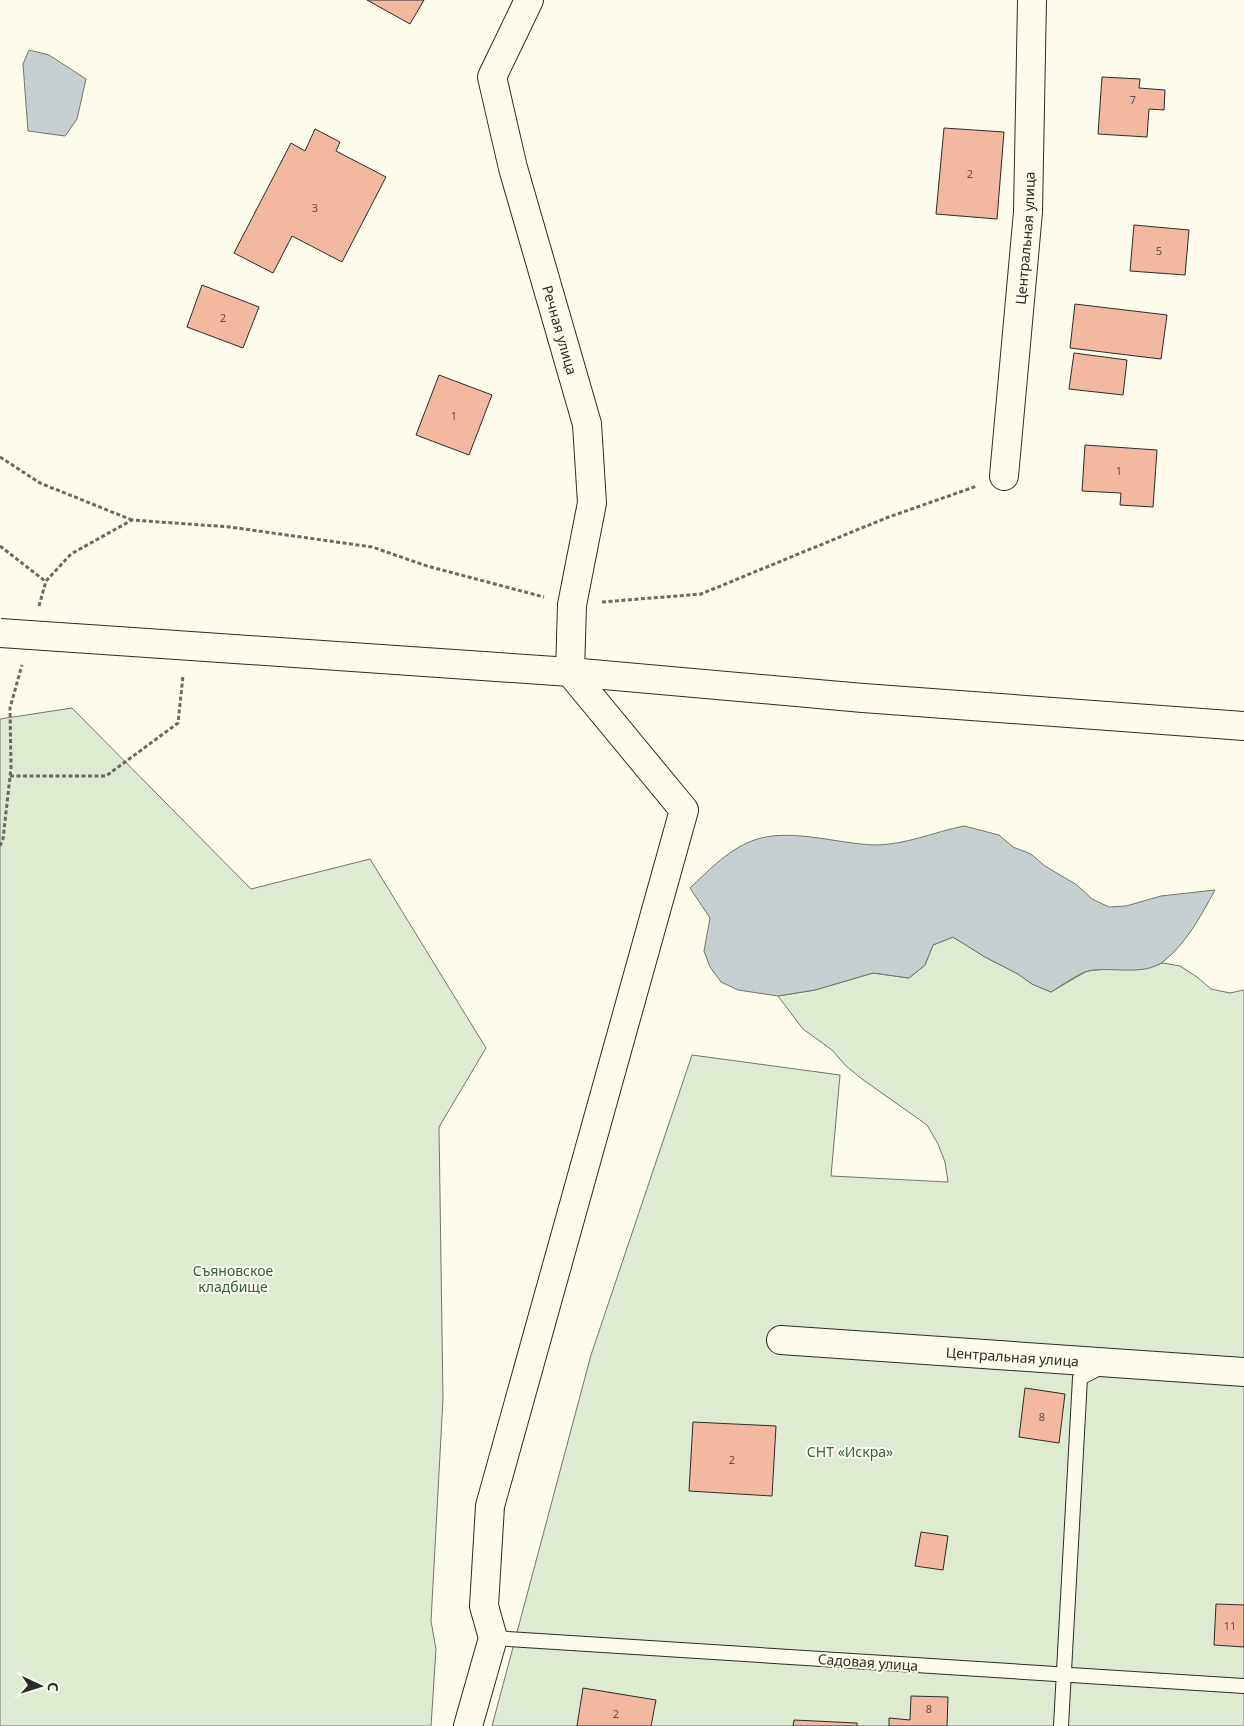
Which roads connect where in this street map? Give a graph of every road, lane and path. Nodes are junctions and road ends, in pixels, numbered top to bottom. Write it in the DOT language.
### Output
graph roads {
  1 [pos="529,0"];
  2 [pos="1032,0"];
  3 [pos="0,457"];
  4 [pos="1004,476"];
  5 [pos="132,520"];
  6 [pos="0,546"];
  7 [pos="46,581"];
  8 [pos="572,605"];
  9 [pos="38,608"];
  10 [pos="0,633"];
  11 [pos="175,645"];
  12 [pos="23,662"];
  13 [pos="570,672"];
  14 [pos="1244,726"];
  15 [pos="10,776"];
  16 [pos="0,846"];
  17 [pos="781,1340"];
  18 [pos="1111,1363"];
  19 [pos="1244,1372"];
  20 [pos="493,1638"];
  21 [pos="1064,1674"];
  22 [pos="1244,1686"];
  23 [pos="468,1726"];
  24 [pos="1062,1726"];
  1 -- 8 [label="street, Речная улица"];
  2 -- 4 [label="street, Центральная улица"];
  3 -- 5 [label="path"];
  4 -- 8 [label="path"];
  5 -- 7 [label="path"];
  5 -- 8 [label="path"];
  6 -- 7 [label="path"];
  7 -- 9 [label="path"];
  8 -- 13 [label="street, Речная улица"];
  10 -- 11 [label="street, bridge"];
  11 -- 13 [label="street"];
  11 -- 15 [label="path"];
  12 -- 15 [label="path"];
  13 -- 14 [label="street"];
  13 -- 20 [label="street"];
  15 -- 16 [label="path"];
  17 -- 18 [label="street, Центральная улица"];
  18 -- 19 [label="street, Центральная улица"];
  18 -- 21 [label="lane"];
  20 -- 21 [label="lane, Садовая улица"];
  20 -- 23 [label="street"];
  21 -- 22 [label="lane, Садовая улица"];
  21 -- 24 [label="lane"];
}
